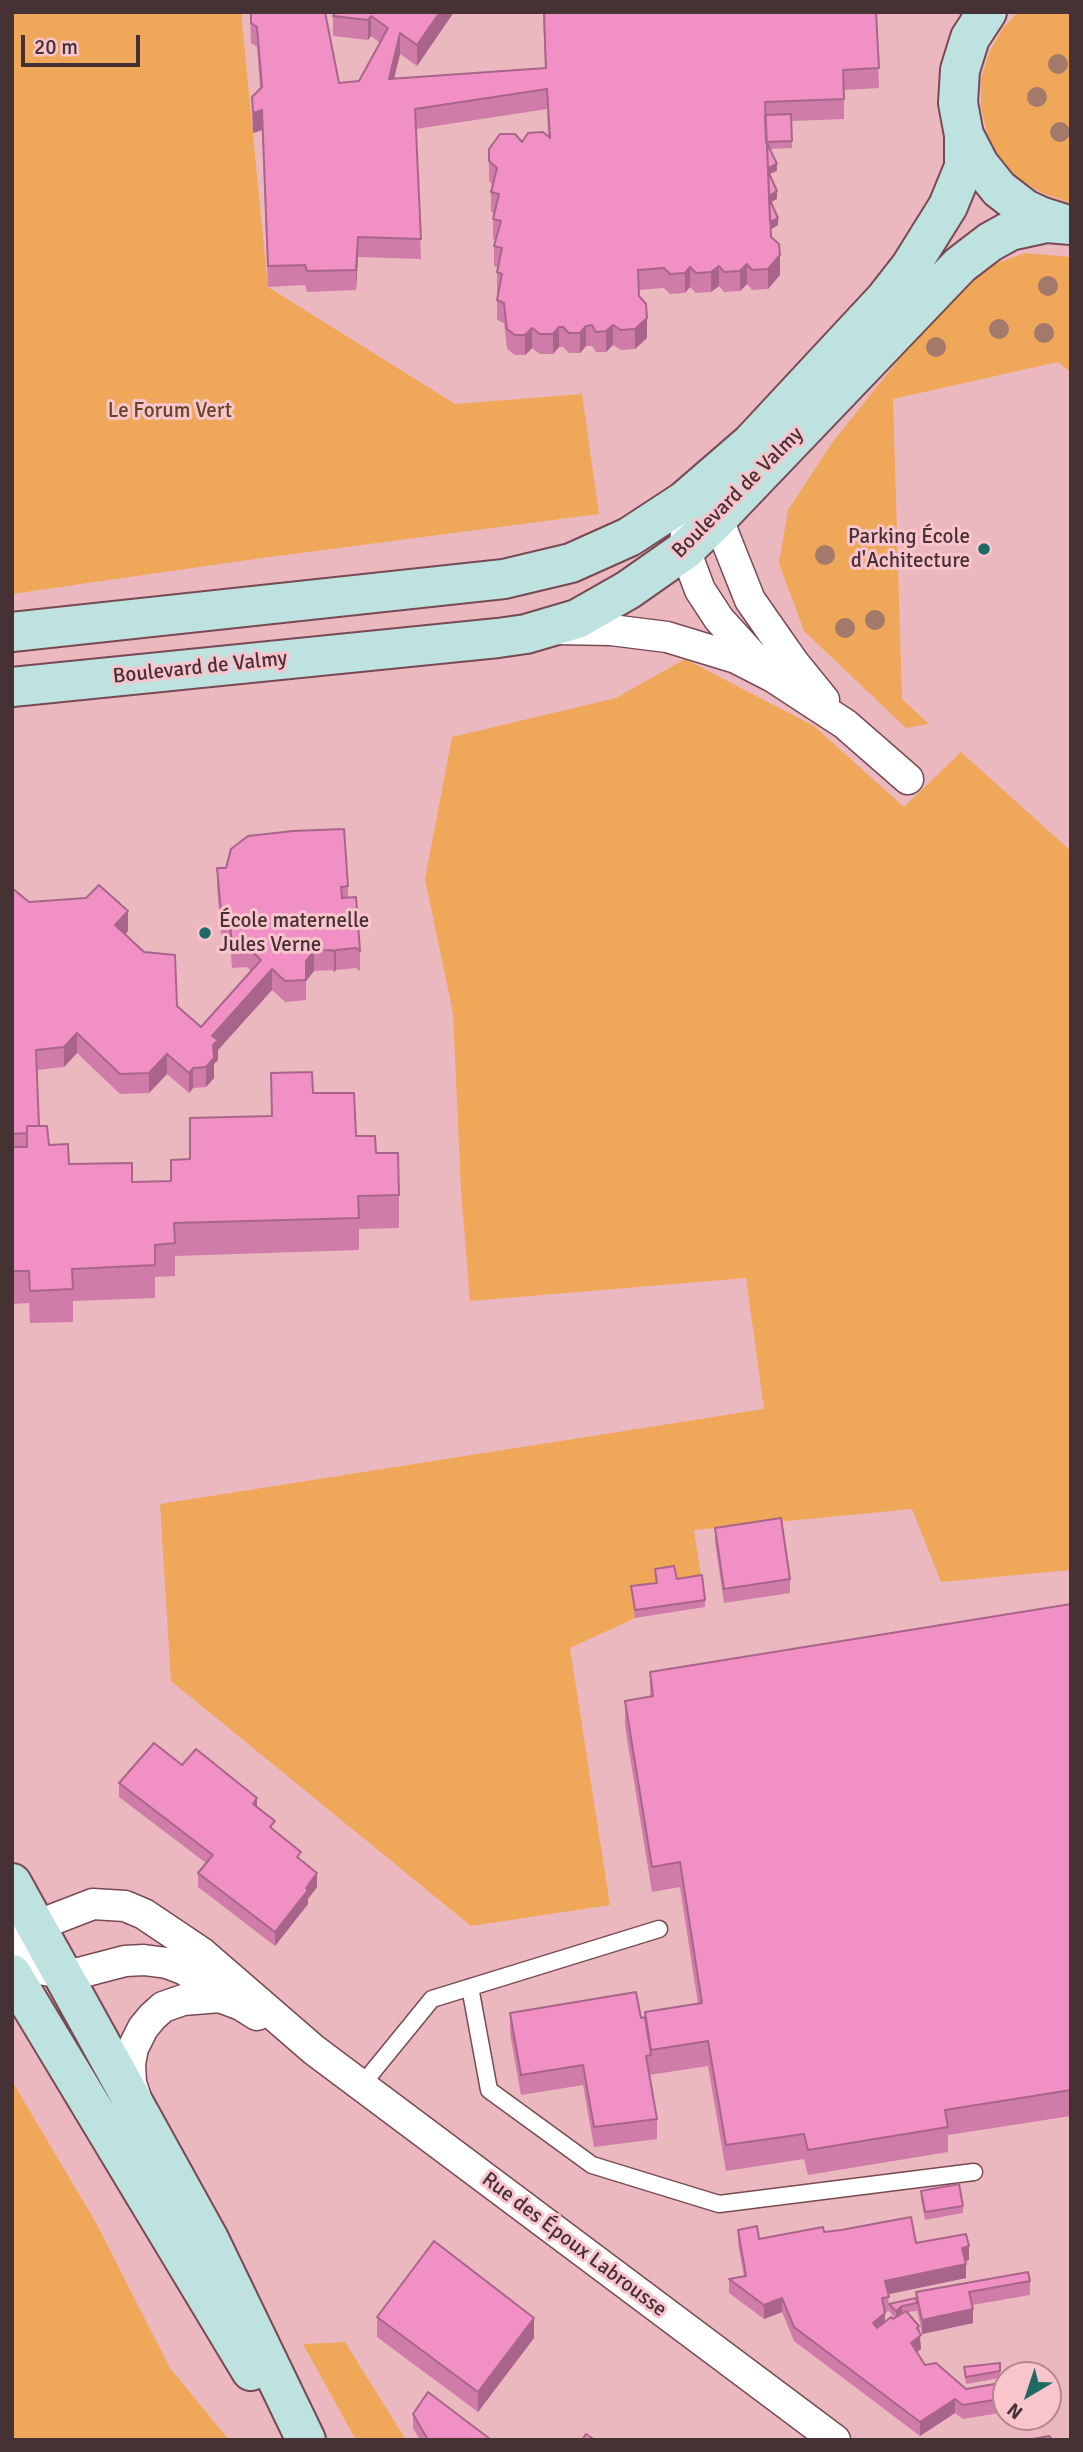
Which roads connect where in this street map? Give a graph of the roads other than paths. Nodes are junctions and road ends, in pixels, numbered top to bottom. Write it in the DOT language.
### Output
graph roads {
  1 [pos="958,12"];
  2 [pos="987,12"];
  3 [pos="964,54"];
  4 [pos="964,135"];
  5 [pos="1071,225"];
  6 [pos="705,483"];
  7 [pos="717,519"];
  8 [pos="685,550"];
  9 [pos="548,628"];
  10 [pos="12,632"];
  11 [pos="773,677"];
  12 [pos="12,687"];
  13 [pos="845,724"];
  14 [pos="908,779"];
  15 [pos="12,1883"];
  16 [pos="659,1929"];
  17 [pos="24,1939"];
  18 [pos="12,1965"];
  19 [pos="64,1973"];
  20 [pos="12,1974"];
  21 [pos="470,1987"];
  22 [pos="241,2004"];
  23 [pos="314,2050"];
  24 [pos="361,2086"];
  25 [pos="143,2117"];
  26 [pos="974,2172"];
  27 [pos="293,2440"];
  28 [pos="306,2440"];
  29 [pos="835,2440"];
  1 -- 3 [label="main road"];
  2 -- 3 [label="main road"];
  3 -- 4 [label="main road"];
  4 -- 5 [label="main road"];
  4 -- 6 [label="main road, Boulevard de Valmy"];
  5 -- 7 [label="main road, Boulevard de Valmy"];
  6 -- 7 [label="street"];
  6 -- 8 [label="street"];
  6 -- 10 [label="main road, Boulevard de Valmy"];
  7 -- 8 [label="main road, Boulevard de Valmy"];
  7 -- 13 [label="street"];
  8 -- 9 [label="main road, Boulevard de Valmy"];
  8 -- 11 [label="street"];
  9 -- 11 [label="street"];
  9 -- 12 [label="main road, Boulevard de Valmy"];
  11 -- 13 [label="street"];
  13 -- 14 [label="street"];
  15 -- 17 [label="main road, Rue des Époux Labrousse"];
  16 -- 21 [label="lane"];
  17 -- 19 [label="main road, Rue des Époux Labrousse"];
  17 -- 23 [label="street, Rue des Époux Labrousse"];
  18 -- 19 [label="street, Rue des Époux Labrousse"];
  19 -- 22 [label="street, Rue des Époux Labrousse"];
  19 -- 25 [label="main road, Rue des Époux Labrousse"];
  20 -- 27 [label="main road"];
  21 -- 24 [label="lane"];
  21 -- 26 [label="lane"];
  22 -- 23 [label="street, Rue des Époux Labrousse"];
  22 -- 25 [label="street, Rue des Époux Labrousse"];
  23 -- 24 [label="street, Rue des Époux Labrousse"];
  24 -- 29 [label="street, Rue des Époux Labrousse"];
  25 -- 28 [label="main road, Rue des Époux Labrousse"];
}
